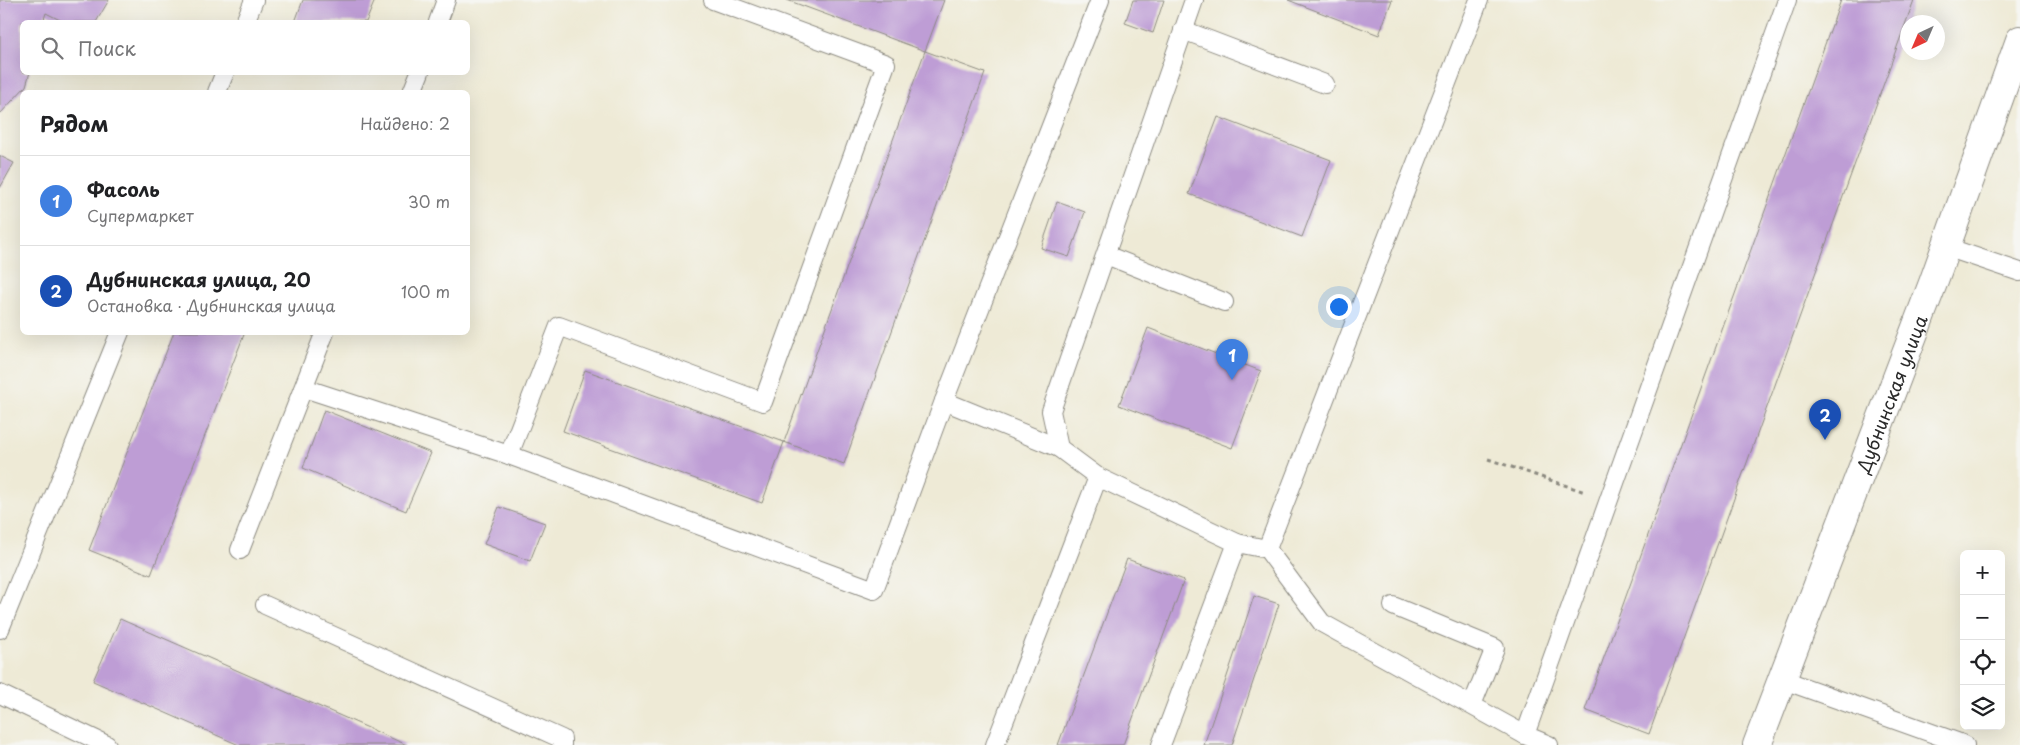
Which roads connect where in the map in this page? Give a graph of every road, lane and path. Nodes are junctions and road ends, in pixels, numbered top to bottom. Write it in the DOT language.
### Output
graph roads {
  1 [pos="254,0"];
  2 [pos="446,0"];
  3 [pos="712,0"];
  4 [pos="1100,0"];
  5 [pos="1194,0"];
  6 [pos="1479,0"];
  7 [pos="1788,0"];
  8 [pos="246,20"];
  9 [pos="439,20"];
  10 [pos="1183,30"];
  11 [pos="2020,40"];
  12 [pos="224,75"];
  13 [pos="419,75"];
  14 [pos="1325,84"];
  15 [pos="218,90"];
  16 [pos="413,90"];
  17 [pos="1946,247"];
  18 [pos="1106,255"];
  19 [pos="2020,272"];
  20 [pos="1224,302"];
  21 [pos="119,335"];
  22 [pos="324,335"];
  23 [pos="304,388"];
  24 [pos="944,401"];
  25 [pos="1059,448"];
  26 [pos="509,456"];
  27 [pos="1488,459"];
  28 [pos="1098,477"];
  29 [pos="1609,501"];
  30 [pos="1237,543"];
  31 [pos="1267,549"];
  32 [pos="240,550"];
  33 [pos="265,605"];
  34 [pos="1393,606"];
  35 [pos="0,629"];
  36 [pos="1781,679"];
  37 [pos="0,694"];
  38 [pos="1472,705"];
  39 [pos="1525,734"];
  40 [pos="107,745"];
  41 [pos="562,745"];
  42 [pos="995,745"];
  43 [pos="1161,745"];
  44 [pos="1549,745"];
  45 [pos="1757,745"];
  46 [pos="1965,745"];
  1 -- 8 [label="lane"];
  2 -- 9 [label="lane"];
  3 -- 26 [label="lane"];
  4 -- 24 [label="lane"];
  5 -- 10 [label="lane"];
  6 -- 31 [label="lane"];
  7 -- 29 [label="lane"];
  10 -- 14 [label="lane"];
  10 -- 18 [label="lane"];
  11 -- 17 [label="main road, Дубнинская улица"];
  12 -- 15 [label="lane"];
  13 -- 16 [label="lane"];
  17 -- 19 [label="lane"];
  17 -- 36 [label="main road, Дубнинская улица"];
  18 -- 20 [label="lane"];
  18 -- 25 [label="lane"];
  21 -- 35 [label="lane"];
  22 -- 23 [label="lane"];
  23 -- 26 [label="lane"];
  23 -- 32 [label="lane"];
  24 -- 25 [label="lane"];
  24 -- 26 [label="lane"];
  25 -- 28 [label="lane"];
  27 -- 29 [label="path"];
  28 -- 30 [label="lane"];
  28 -- 42 [label="lane"];
  29 -- 39 [label="lane"];
  30 -- 31 [label="lane"];
  30 -- 43 [label="lane"];
  31 -- 38 [label="lane"];
  33 -- 41 [label="lane"];
  34 -- 38 [label="lane"];
  36 -- 45 [label="main road, Дубнинская улица"];
  36 -- 46 [label="lane"];
  37 -- 40 [label="lane"];
  38 -- 39 [label="lane"];
  39 -- 44 [label="lane"];
}
